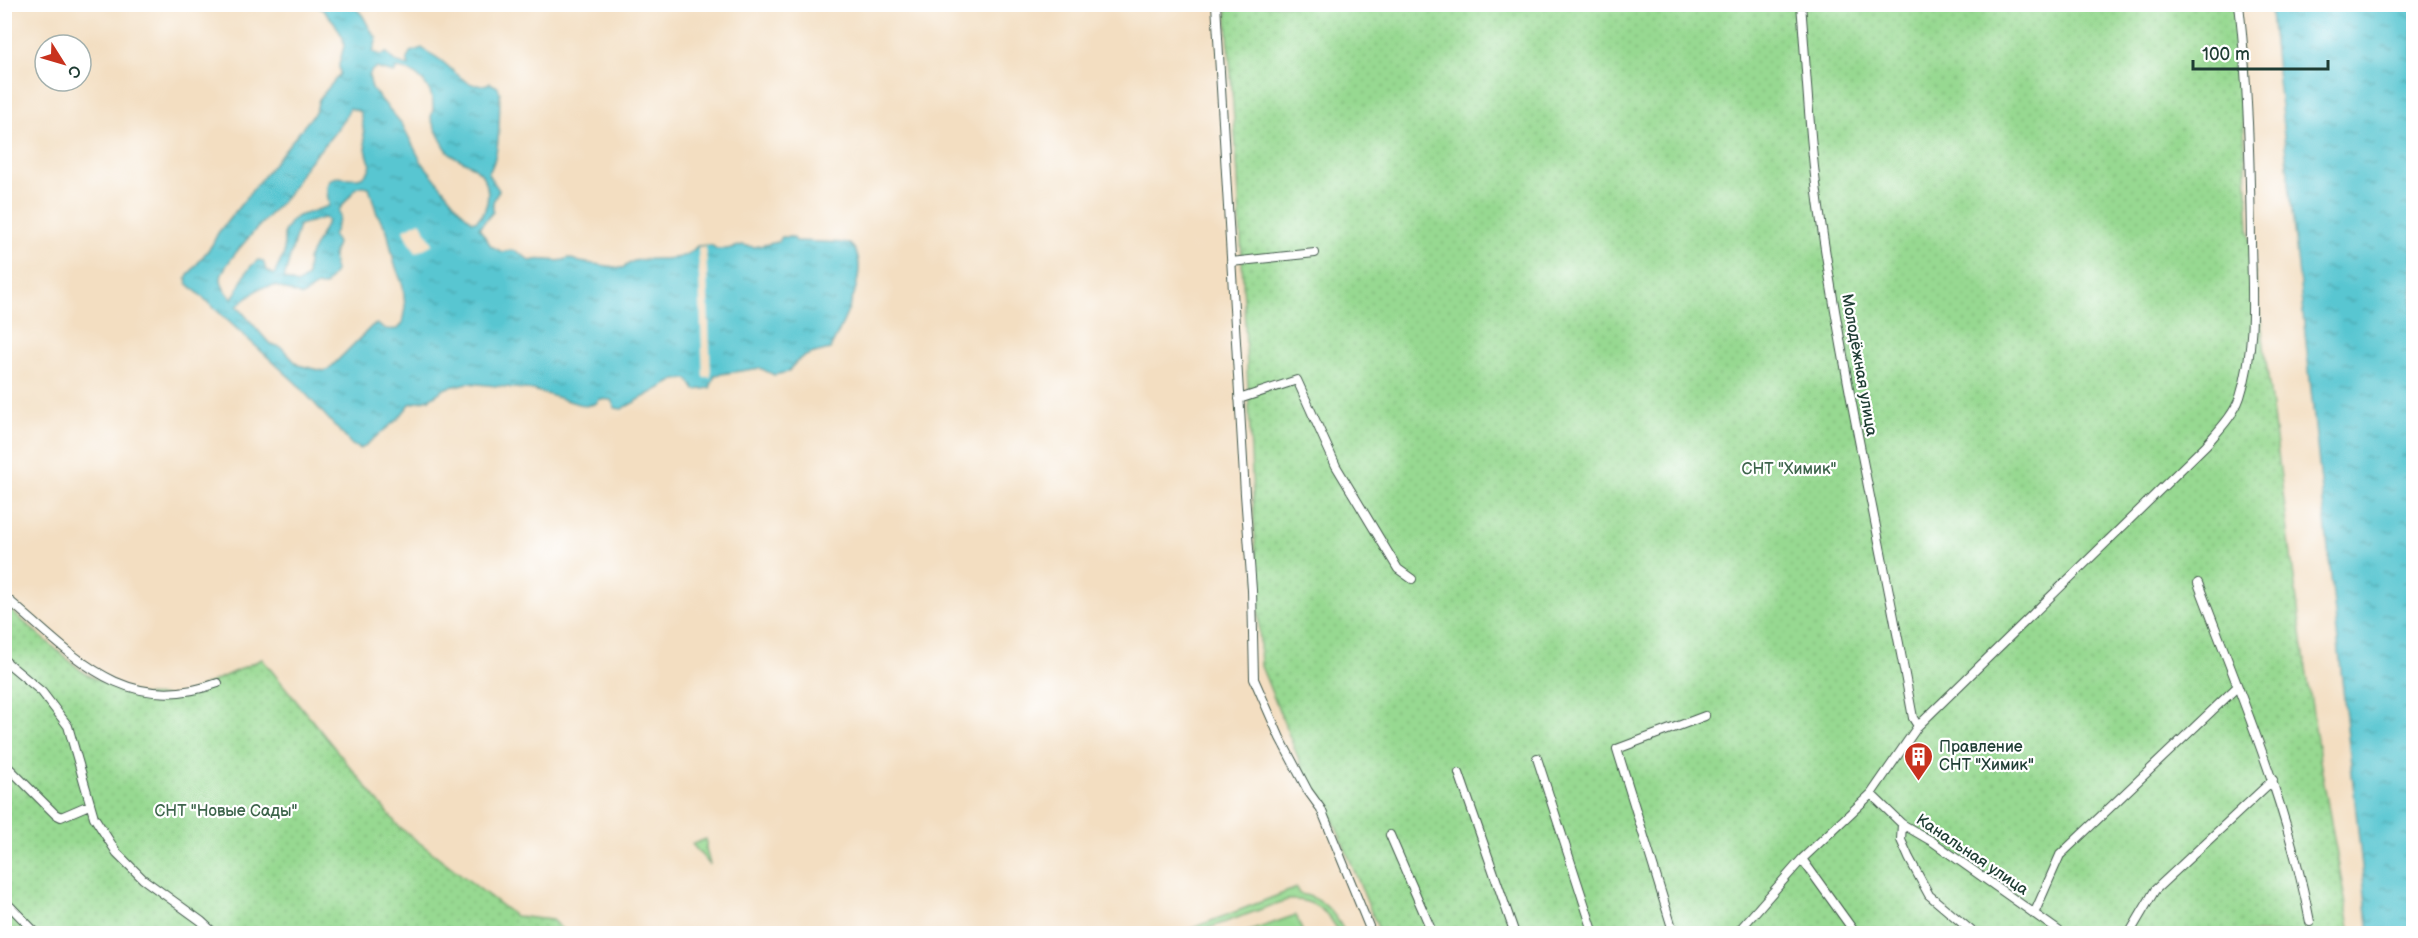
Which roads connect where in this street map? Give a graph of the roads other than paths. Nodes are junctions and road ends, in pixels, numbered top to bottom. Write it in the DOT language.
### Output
graph roads {
  1 [pos="1216,4"];
  2 [pos="1801,4"];
  3 [pos="2239,4"];
  4 [pos="1315,253"];
  5 [pos="1231,262"];
  6 [pos="1239,399"];
  7 [pos="1412,579"];
  8 [pos="2198,583"];
  9 [pos="4,596"];
  10 [pos="4,660"];
  11 [pos="218,683"];
  12 [pos="2237,687"];
  13 [pos="1705,716"];
  14 [pos="1918,726"];
  15 [pos="1537,758"];
  16 [pos="4,763"];
  17 [pos="1459,773"];
  18 [pos="2273,780"];
  19 [pos="1870,794"];
  20 [pos="90,805"];
  21 [pos="1902,824"];
  22 [pos="1390,835"];
  23 [pos="1802,859"];
  24 [pos="4,900"];
  25 [pos="2034,914"];
  26 [pos="2310,922"];
  27 [pos="37,933"];
  28 [pos="215,933"];
  29 [pos="1372,933"];
  30 [pos="1433,933"];
  31 [pos="1515,933"];
  32 [pos="1594,933"];
  33 [pos="1674,933"];
  34 [pos="1736,933"];
  35 [pos="1856,933"];
  36 [pos="1975,933"];
  37 [pos="2062,933"];
  38 [pos="2129,933"];
  1 -- 5 [label="street"];
  2 -- 14 [label="street, Молодёжная улица"];
  3 -- 14 [label="street"];
  4 -- 5 [label="street"];
  5 -- 6 [label="street"];
  6 -- 7 [label="street"];
  6 -- 29 [label="street"];
  8 -- 12 [label="street"];
  9 -- 11 [label="street"];
  10 -- 20 [label="street"];
  12 -- 18 [label="street"];
  12 -- 25 [label="street"];
  13 -- 33 [label="street"];
  14 -- 19 [label="street"];
  15 -- 32 [label="street"];
  16 -- 20 [label="street"];
  17 -- 31 [label="street"];
  18 -- 26 [label="street"];
  18 -- 38 [label="street"];
  19 -- 21 [label="street, Канальная улица"];
  19 -- 23 [label="street"];
  20 -- 28 [label="street"];
  21 -- 25 [label="street, Канальная улица"];
  21 -- 36 [label="street"];
  22 -- 30 [label="street"];
  23 -- 34 [label="street"];
  23 -- 35 [label="street"];
  24 -- 27 [label="street"];
  25 -- 37 [label="street, Канальная улица"];
}
